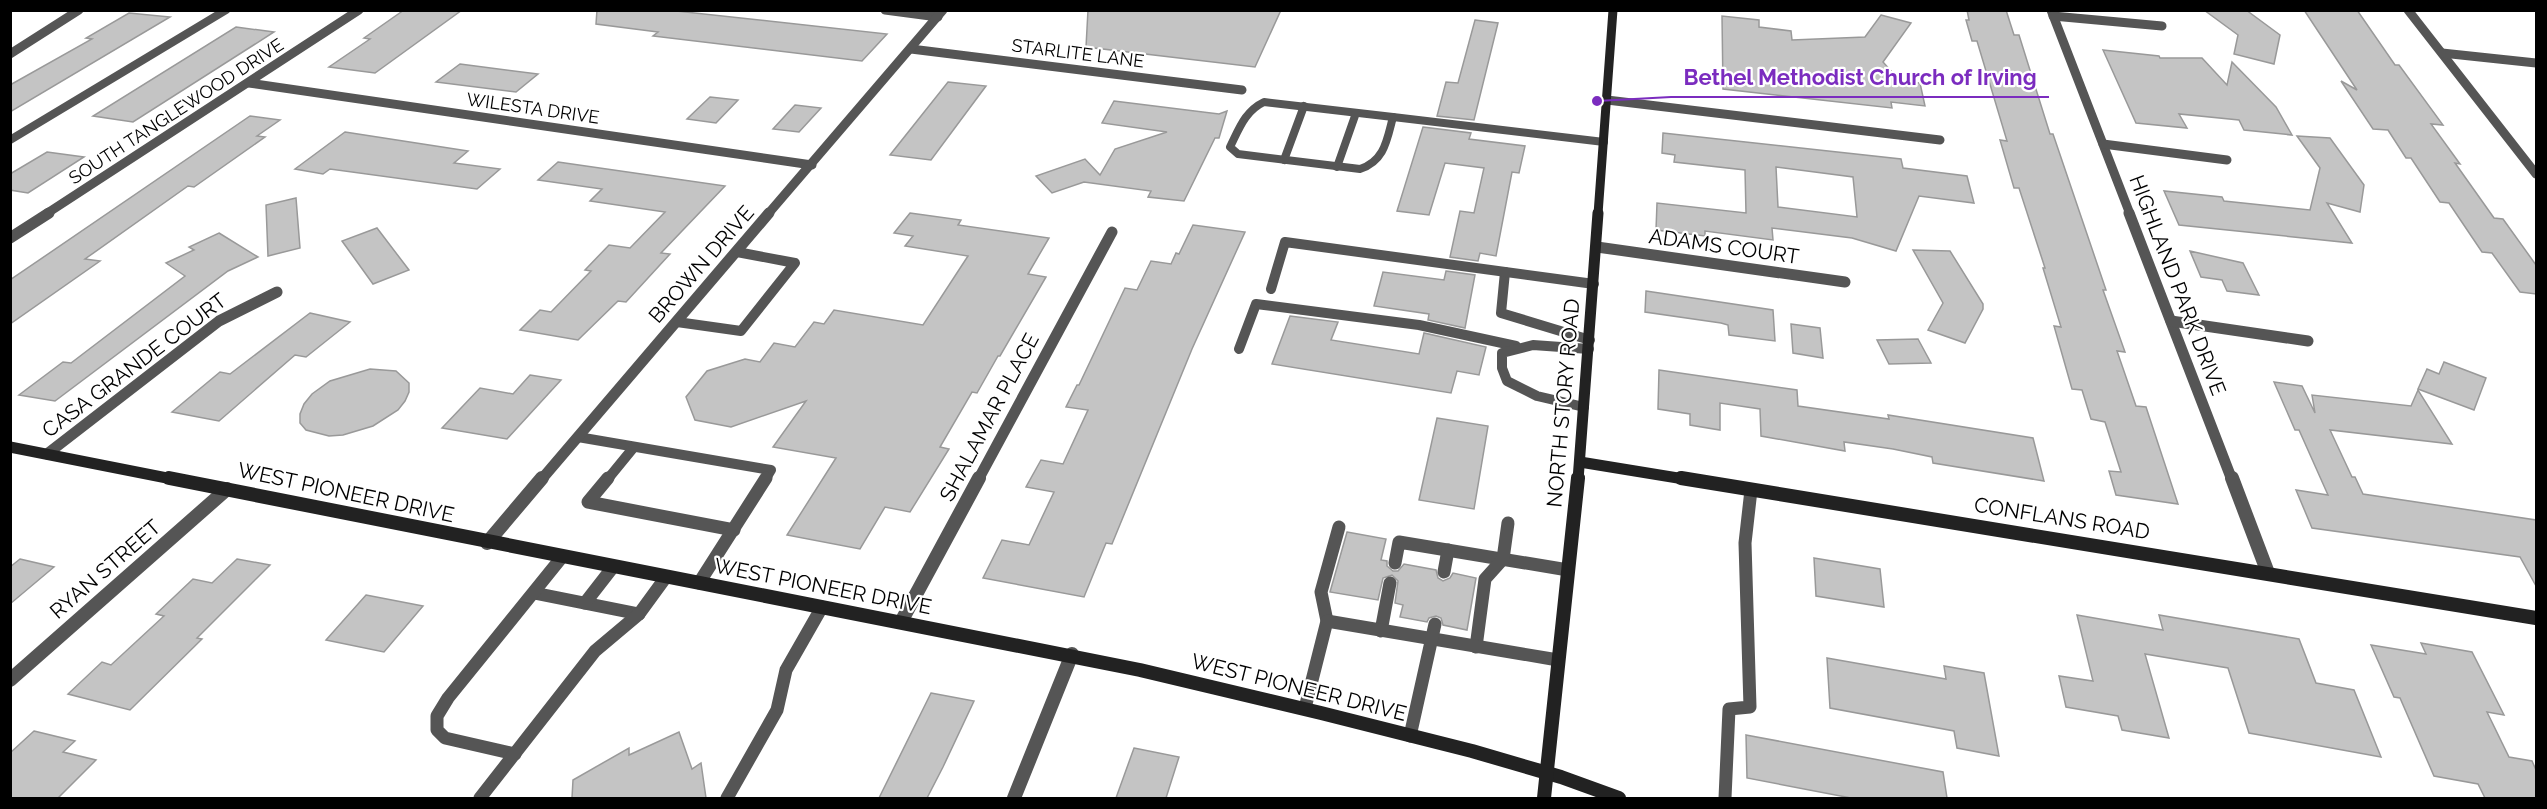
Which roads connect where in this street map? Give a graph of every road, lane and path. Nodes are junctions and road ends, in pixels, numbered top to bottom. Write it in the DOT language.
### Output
graph roads {
  1 [pos="79,10"];
  2 [pos="226,10"];
  3 [pos="359,10"];
  4 [pos="885,10"];
  5 [pos="1613,10"];
  6 [pos="2408,10"];
  7 [pos="2052,13"];
  8 [pos="940,14"];
  9 [pos="2162,26"];
  10 [pos="911,49"];
  11 [pos="2442,53"];
  12 [pos="10,54"];
  13 [pos="2536,63"];
  14 [pos="249,83"];
  15 [pos="1242,90"];
  16 [pos="1607,100"];
  17 [pos="1304,106"];
  18 [pos="1356,113"];
  19 [pos="1393,117"];
  20 [pos="10,140"];
  21 [pos="1940,140"];
  22 [pos="1604,142"];
  23 [pos="2103,144"];
  24 [pos="1284,160"];
  25 [pos="2227,160"];
  26 [pos="812,165"];
  27 [pos="1337,167"];
  28 [pos="2536,174"];
  29 [pos="1112,232"];
  30 [pos="10,238"];
  31 [pos="1597,248"];
  32 [pos="737,252"];
  33 [pos="1505,272"];
  34 [pos="1845,282"];
  35 [pos="1594,284"];
  36 [pos="1270,289"];
  37 [pos="277,292"];
  38 [pos="2171,321"];
  39 [pos="677,322"];
  40 [pos="2307,341"];
  41 [pos="1589,344"];
  42 [pos="1516,346"];
  43 [pos="1239,349"];
  44 [pos="1584,407"];
  45 [pos="578,437"];
  46 [pos="10,447"];
  47 [pos="634,447"];
  48 [pos="47,454"];
  49 [pos="1580,462"];
  50 [pos="227,489"];
  51 [pos="1751,490"];
  52 [pos="1509,523"];
  53 [pos="1339,527"];
  54 [pos="734,530"];
  55 [pos="487,543"];
  56 [pos="1448,550"];
  57 [pos="562,557"];
  58 [pos="1503,559"];
  59 [pos="1395,563"];
  60 [pos="613,567"];
  61 [pos="1568,570"];
  62 [pos="1444,572"];
  63 [pos="2268,573"];
  64 [pos="666,577"];
  65 [pos="1390,583"];
  66 [pos="699,584"];
  67 [pos="534,593"];
  68 [pos="585,603"];
  69 [pos="822,607"];
  70 [pos="639,614"];
  71 [pos="1327,621"];
  72 [pos="2535,621"];
  73 [pos="901,622"];
  74 [pos="1435,624"];
  75 [pos="1381,631"];
  76 [pos="1432,639"];
  77 [pos="1476,647"];
  78 [pos="1072,654"];
  79 [pos="1558,660"];
  80 [pos="10,680"];
  81 [pos="1305,708"];
  82 [pos="1410,736"];
  83 [pos="515,754"];
  84 [pos="1547,771"];
  85 [pos="480,798"];
  86 [pos="727,798"];
  87 [pos="1014,798"];
  88 [pos="1544,798"];
  89 [pos="1619,798"];
  90 [pos="1725,798"];
  1 -- 12 [label="street"];
  2 -- 20 [label="lane"];
  3 -- 14 [label="street, SOUTH TANGLEWOOD DRIVE"];
  4 -- 8 [label="street"];
  5 -- 16 [label="main road, NORTH STORY ROAD"];
  6 -- 11 [label="street"];
  7 -- 9 [label="street"];
  7 -- 23 [label="street, HIGHLAND PARK DRIVE"];
  8 -- 10 [label="street, BROWN DRIVE"];
  10 -- 15 [label="street, STARLITE LANE"];
  10 -- 26 [label="street, BROWN DRIVE"];
  11 -- 13 [label="street"];
  11 -- 28 [label="street"];
  14 -- 26 [label="street, WILESTA DRIVE"];
  14 -- 30 [label="street, SOUTH TANGLEWOOD DRIVE"];
  16 -- 21 [label="street"];
  16 -- 22 [label="main road, NORTH STORY ROAD"];
  17 -- 18 [label="lane"];
  17 -- 24 [label="lane"];
  17 -- 24 [label="lane"];
  18 -- 19 [label="lane"];
  18 -- 27 [label="lane"];
  19 -- 22 [label="lane"];
  19 -- 27 [label="lane"];
  22 -- 31 [label="main road, NORTH STORY ROAD"];
  23 -- 25 [label="street"];
  23 -- 38 [label="street, HIGHLAND PARK DRIVE"];
  24 -- 27 [label="lane"];
  26 -- 32 [label="street, BROWN DRIVE"];
  29 -- 73 [label="street, SHALAMAR PLACE"];
  31 -- 34 [label="street, ADAMS COURT"];
  31 -- 35 [label="main road, NORTH STORY ROAD"];
  32 -- 39 [label="street, BROWN DRIVE"];
  32 -- 39 [label="lane"];
  33 -- 35 [label="lane"];
  33 -- 36 [label="lane"];
  33 -- 41 [label="lane"];
  35 -- 41 [label="main road, NORTH STORY ROAD"];
  37 -- 48 [label="street, CASA GRANDE COURT"];
  38 -- 40 [label="street"];
  38 -- 63 [label="street, HIGHLAND PARK DRIVE"];
  39 -- 45 [label="street, BROWN DRIVE"];
  41 -- 42 [label="lane"];
  41 -- 44 [label="main road, NORTH STORY ROAD"];
  42 -- 43 [label="lane"];
  42 -- 44 [label="lane"];
  44 -- 49 [label="main road, NORTH STORY ROAD"];
  45 -- 47 [label="lane"];
  45 -- 55 [label="street, BROWN DRIVE"];
  46 -- 48 [label="main road, WEST PIONEER DRIVE"];
  47 -- 54 [label="lane"];
  47 -- 54 [label="lane"];
  48 -- 50 [label="main road, WEST PIONEER DRIVE"];
  49 -- 51 [label="main road, CONFLANS ROAD"];
  49 -- 61 [label="main road, NORTH STORY ROAD"];
  50 -- 55 [label="main road, WEST PIONEER DRIVE"];
  50 -- 80 [label="street, RYAN STREET"];
  51 -- 63 [label="main road, CONFLANS ROAD"];
  51 -- 90 [label="lane"];
  52 -- 58 [label="lane"];
  53 -- 71 [label="lane"];
  54 -- 66 [label="lane"];
  55 -- 57 [label="main road, WEST PIONEER DRIVE"];
  56 -- 58 [label="lane"];
  56 -- 59 [label="lane"];
  56 -- 62 [label="lane"];
  57 -- 60 [label="main road, WEST PIONEER DRIVE"];
  57 -- 67 [label="lane"];
  58 -- 61 [label="lane"];
  58 -- 77 [label="lane"];
  60 -- 64 [label="main road, WEST PIONEER DRIVE"];
  60 -- 68 [label="lane"];
  61 -- 79 [label="main road, NORTH STORY ROAD"];
  63 -- 72 [label="main road, CONFLANS ROAD"];
  64 -- 66 [label="main road, WEST PIONEER DRIVE"];
  64 -- 70 [label="lane"];
  65 -- 75 [label="lane"];
  66 -- 69 [label="main road, WEST PIONEER DRIVE"];
  67 -- 68 [label="lane"];
  67 -- 83 [label="lane"];
  68 -- 70 [label="lane"];
  69 -- 73 [label="main road, WEST PIONEER DRIVE"];
  69 -- 86 [label="lane"];
  70 -- 83 [label="lane"];
  71 -- 75 [label="lane"];
  71 -- 81 [label="lane"];
  73 -- 78 [label="main road, WEST PIONEER DRIVE"];
  74 -- 76 [label="lane"];
  75 -- 76 [label="lane"];
  76 -- 77 [label="lane"];
  76 -- 82 [label="lane"];
  77 -- 79 [label="lane"];
  78 -- 81 [label="main road, WEST PIONEER DRIVE"];
  78 -- 87 [label="street"];
  79 -- 84 [label="main road, NORTH STORY ROAD"];
  81 -- 82 [label="main road, WEST PIONEER DRIVE"];
  82 -- 84 [label="main road, WEST PIONEER DRIVE"];
  83 -- 85 [label="lane"];
  84 -- 88 [label="main road, NORTH STORY ROAD"];
  84 -- 89 [label="main road, WEST PIONEER DRIVE"];
}
